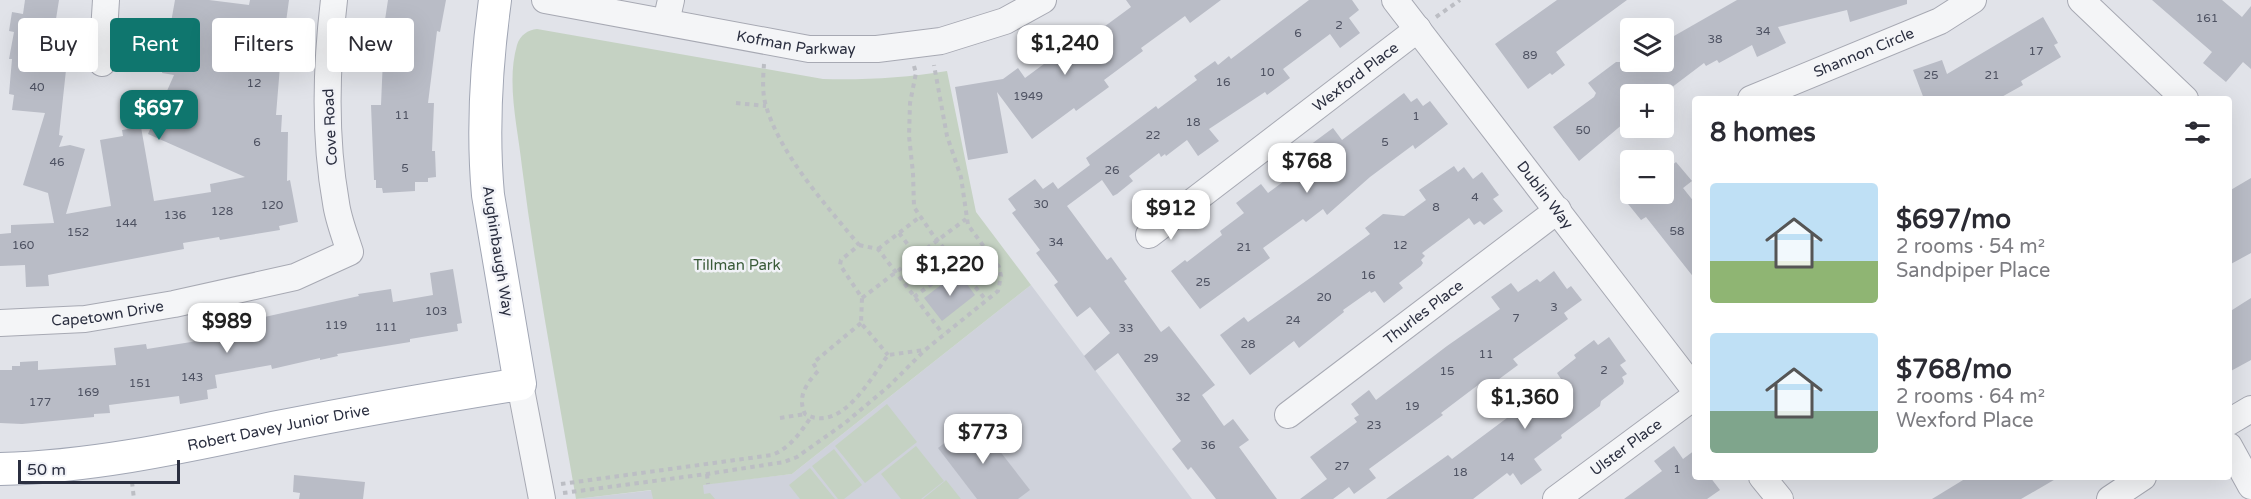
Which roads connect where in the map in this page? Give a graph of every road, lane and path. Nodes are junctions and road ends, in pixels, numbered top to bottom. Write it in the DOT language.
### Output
graph roads {
  1 [pos="106,0"];
  2 [pos="334,0"];
  3 [pos="495,0"];
  4 [pos="544,0"];
  5 [pos="1043,0"];
  6 [pos="1395,0"];
  7 [pos="1460,0"];
  8 [pos="1973,0"];
  9 [pos="2081,0"];
  10 [pos="668,11"];
  11 [pos="1418,29"];
  12 [pos="768,41"];
  13 [pos="921,44"];
  14 [pos="102,63"];
  15 [pos="1758,96"];
  16 [pos="2183,96"];
  17 [pos="736,102"];
  18 [pos="766,106"];
  19 [pos="1558,210"];
  20 [pos="921,216"];
  21 [pos="966,219"];
  22 [pos="899,233"];
  23 [pos="1149,235"];
  24 [pos="938,240"];
  25 [pos="859,244"];
  26 [pos="878,249"];
  27 [pos="913,251"];
  28 [pos="350,252"];
  29 [pos="922,252"];
  30 [pos="912,260"];
  31 [pos="921,261"];
  32 [pos="957,265"];
  33 [pos="895,273"];
  34 [pos="936,281"];
  35 [pos="914,297"];
  36 [pos="862,298"];
  37 [pos="986,300"];
  38 [pos="0,323"];
  39 [pos="861,323"];
  40 [pos="943,334"];
  41 [pos="925,350"];
  42 [pos="888,355"];
  43 [pos="520,384"];
  44 [pos="1692,386"];
  45 [pos="1692,398"];
  46 [pos="2251,409"];
  47 [pos="805,414"];
  48 [pos="1288,415"];
  49 [pos="811,417"];
  50 [pos="780,418"];
  51 [pos="2232,420"];
  52 [pos="2232,451"];
  53 [pos="0,469"];
  54 [pos="707,474"];
  55 [pos="1764,480"];
  56 [pos="2138,480"];
  57 [pos="708,484"];
  58 [pos="2251,486"];
  59 [pos="541,494"];
  60 [pos="1556,499"];
  61 [pos="1780,499"];
  62 [pos="2110,499"];
  1 -- 14 [label="street"];
  2 -- 28 [label="street, Cove Road"];
  3 -- 43 [label="main road, Aughinbaugh Way"];
  4 -- 10 [label="street, Kofman Parkway"];
  5 -- 13 [label="street, Kofman Parkway"];
  6 -- 11 [label="street, Dublin Way"];
  7 -- 11 [label="path"];
  8 -- 15 [label="street, Shannon Circle"];
  9 -- 16 [label="street"];
  10 -- 12 [label="street, Kofman Parkway"];
  11 -- 19 [label="street, Dublin Way"];
  11 -- 23 [label="street, Wexford Place"];
  12 -- 13 [label="street, Kofman Parkway"];
  12 -- 18 [label="path"];
  13 -- 20 [label="path"];
  13 -- 21 [label="path"];
  17 -- 18 [label="path"];
  18 -- 25 [label="path"];
  19 -- 44 [label="street, Dublin Way"];
  19 -- 48 [label="street, Thurles Place"];
  20 -- 22 [label="path"];
  20 -- 24 [label="path"];
  21 -- 24 [label="path"];
  21 -- 37 [label="path"];
  22 -- 26 [label="path"];
  22 -- 27 [label="path"];
  24 -- 29 [label="path"];
  24 -- 32 [label="path"];
  25 -- 26 [label="path"];
  25 -- 36 [label="path"];
  26 -- 33 [label="path"];
  27 -- 29 [label="path"];
  27 -- 30 [label="path"];
  28 -- 38 [label="street, Capetown Drive"];
  29 -- 31 [label="path"];
  30 -- 31 [label="path"];
  30 -- 33 [label="path"];
  31 -- 34 [label="path"];
  32 -- 34 [label="path"];
  32 -- 37 [label="path"];
  33 -- 35 [label="path"];
  33 -- 36 [label="path"];
  34 -- 35 [label="path"];
  35 -- 40 [label="path"];
  36 -- 39 [label="path"];
  37 -- 40 [label="path"];
  39 -- 42 [label="path"];
  39 -- 47 [label="path"];
  40 -- 41 [label="path"];
  41 -- 42 [label="path"];
  41 -- 54 [label="path"];
  42 -- 49 [label="path"];
  43 -- 53 [label="main road, Robert Davey Junior Drive"];
  43 -- 59 [label="street, Aughinbaugh Way"];
  45 -- 60 [label="street, Ulster Place"];
  46 -- 51 [label="street"];
  47 -- 49 [label="path"];
  47 -- 50 [label="path"];
  49 -- 59 [label="path"];
  52 -- 58 [label="street"];
  54 -- 57 [label="path"];
  54 -- 59 [label="path"];
  55 -- 61 [label="street"];
  56 -- 62 [label="street"];
}
